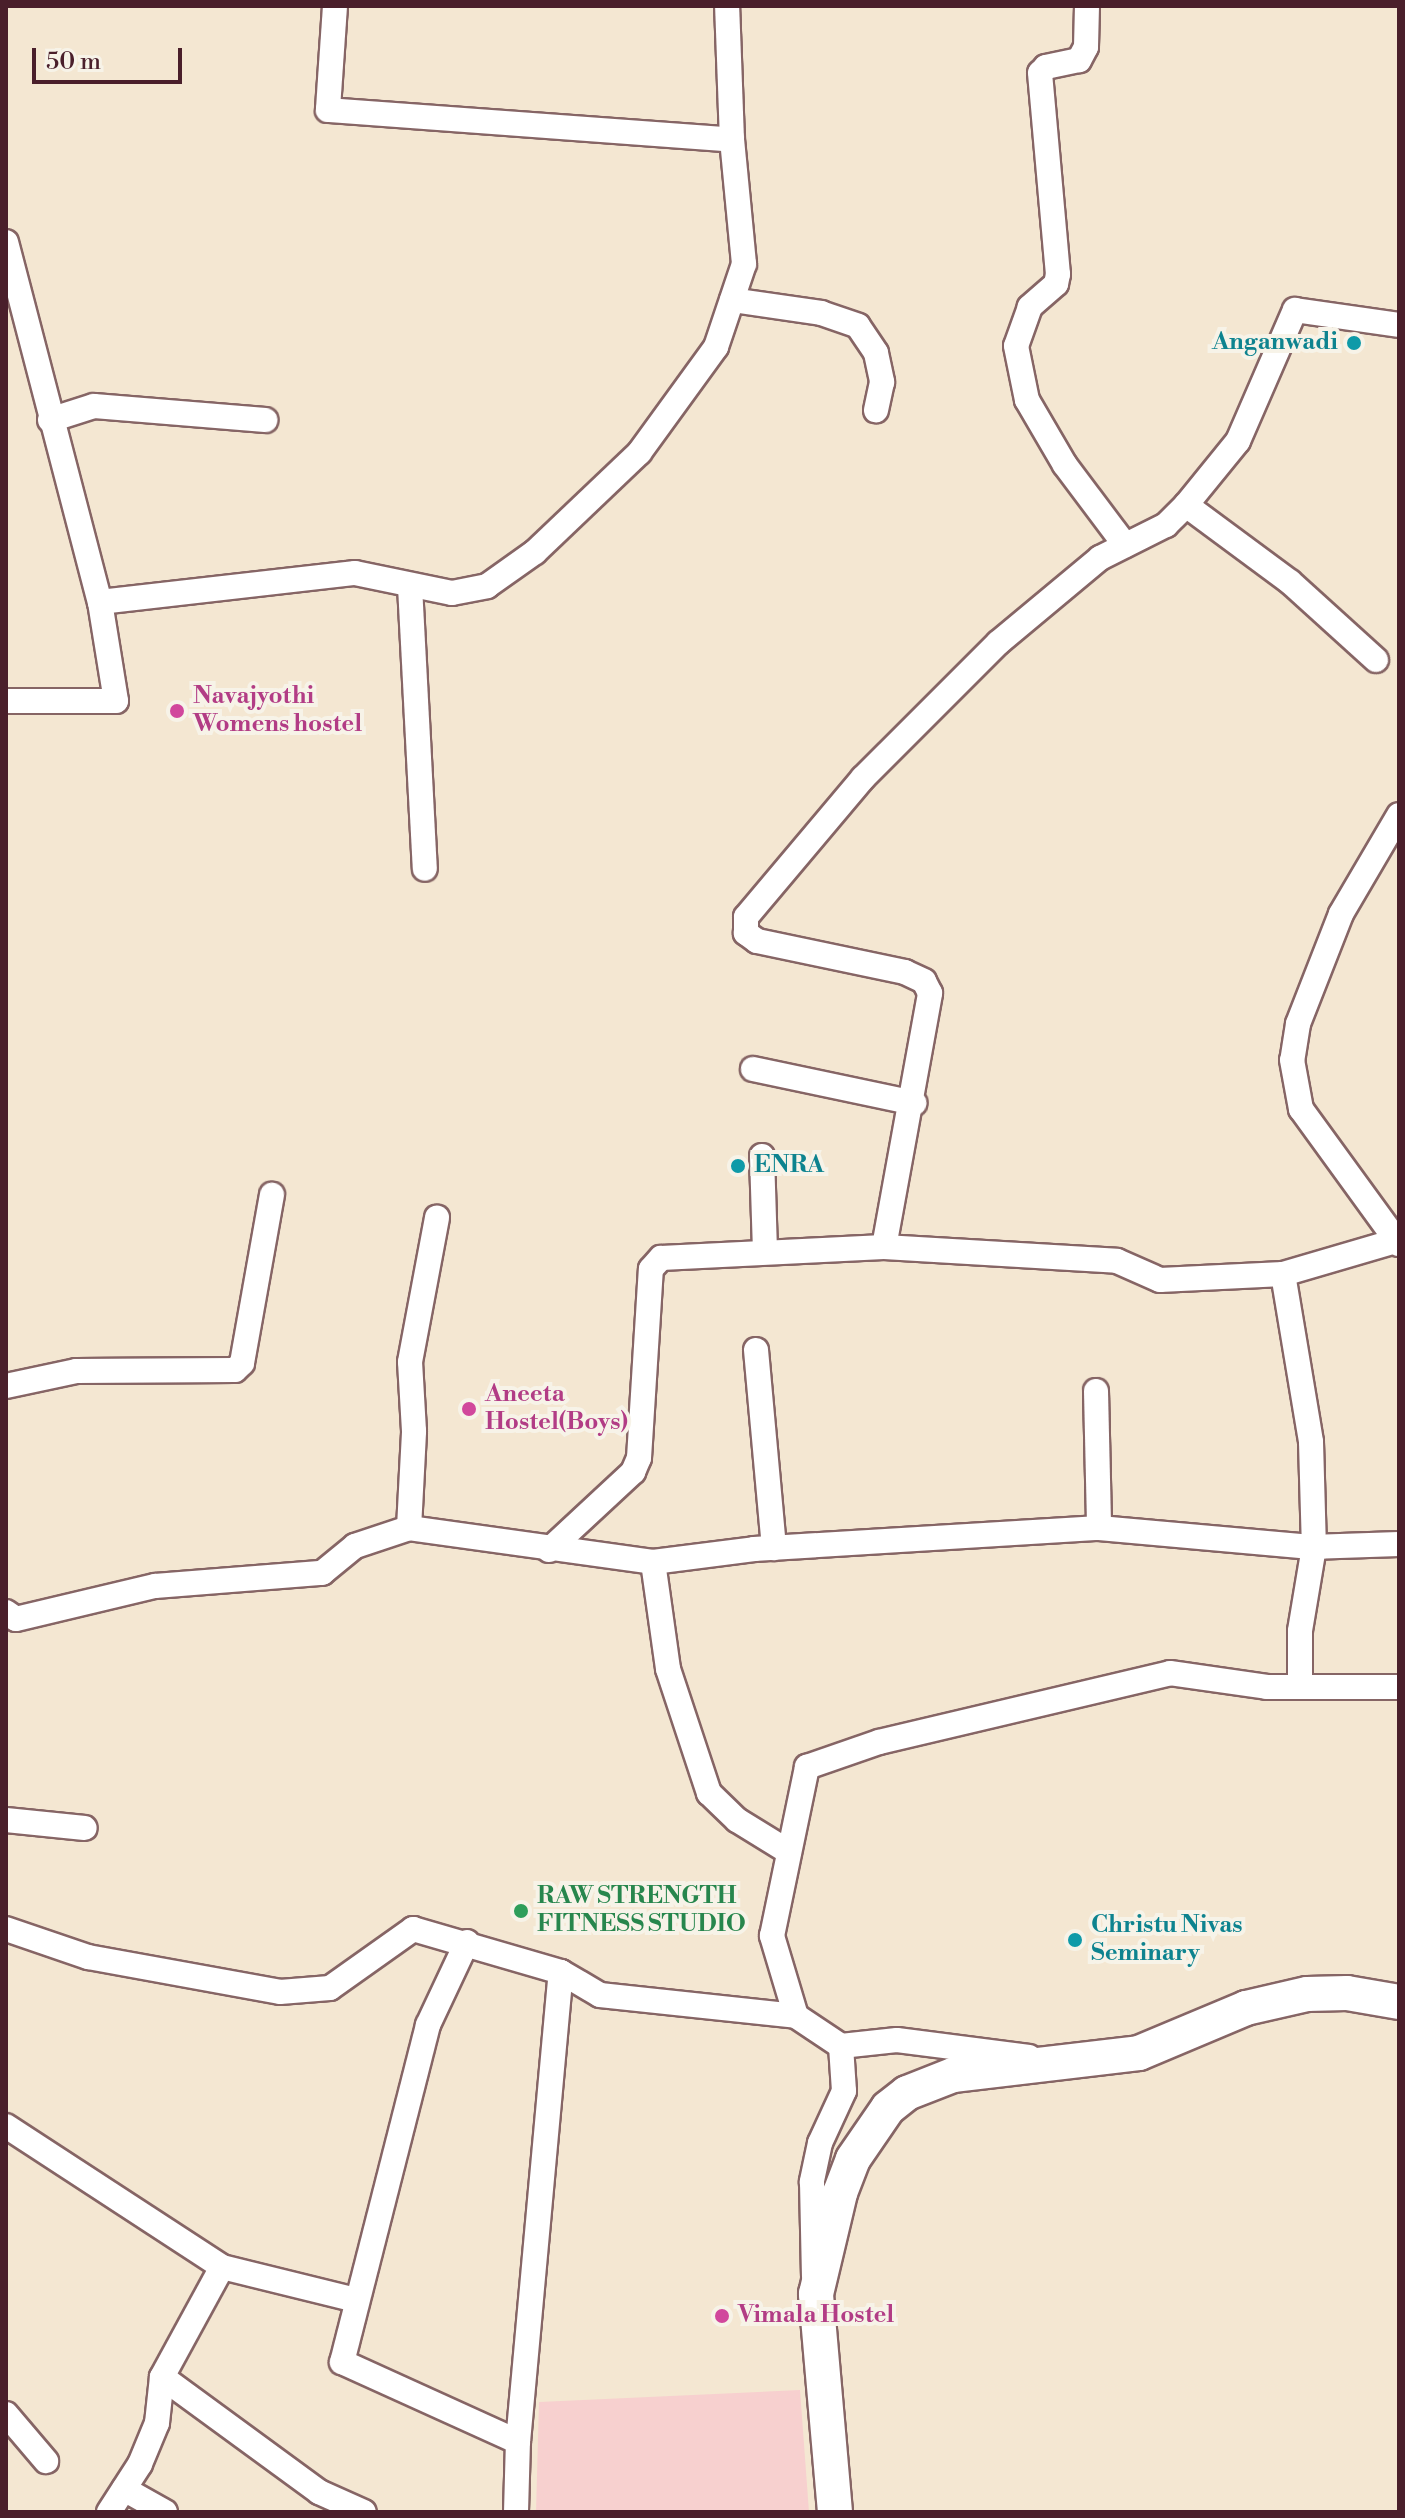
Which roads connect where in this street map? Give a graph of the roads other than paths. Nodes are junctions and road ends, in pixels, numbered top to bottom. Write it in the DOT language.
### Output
graph roads {
  1 [pos="335,6"];
  2 [pos="727,6"];
  3 [pos="1087,6"];
  4 [pos="732,140"];
  5 [pos="6,242"];
  6 [pos="9,273"];
  7 [pos="732,300"];
  8 [pos="1399,325"];
  9 [pos="876,410"];
  10 [pos="50,420"];
  11 [pos="265,420"];
  12 [pos="1186,505"];
  13 [pos="1125,545"];
  14 [pos="410,586"];
  15 [pos="100,602"];
  16 [pos="1376,660"];
  17 [pos="6,701"];
  18 [pos="1399,815"];
  19 [pos="425,869"];
  20 [pos="753,1069"];
  21 [pos="914,1103"];
  22 [pos="762,1156"];
  23 [pos="272,1195"];
  24 [pos="437,1218"];
  25 [pos="1398,1242"];
  26 [pos="884,1247"];
  27 [pos="765,1250"];
  28 [pos="1283,1274"];
  29 [pos="756,1350"];
  30 [pos="6,1386"];
  31 [pos="1096,1391"];
  32 [pos="409,1528"];
  33 [pos="1099,1528"];
  34 [pos="1399,1544"];
  35 [pos="1314,1547"];
  36 [pos="774,1548"];
  37 [pos="549,1550"];
  38 [pos="653,1562"];
  39 [pos="6,1612"];
  40 [pos="1300,1687"];
  41 [pos="1399,1687"];
  42 [pos="6,1820"];
  43 [pos="85,1828"];
  44 [pos="789,1852"];
  45 [pos="6,1929"];
  46 [pos="467,1942"];
  47 [pos="561,1972"];
  48 [pos="1399,2002"];
  49 [pos="796,2016"];
  50 [pos="841,2046"];
  51 [pos="1075,2063"];
  52 [pos="6,2126"];
  53 [pos="222,2267"];
  54 [pos="816,2294"];
  55 [pos="356,2300"];
  56 [pos="162,2377"];
  57 [pos="6,2414"];
  58 [pos="518,2442"];
  59 [pos="46,2461"];
  60 [pos="124,2489"];
  61 [pos="109,2512"];
  62 [pos="165,2512"];
  63 [pos="364,2512"];
  64 [pos="516,2512"];
  65 [pos="835,2512"];
  1 -- 4 [label="street"];
  2 -- 4 [label="street"];
  3 -- 13 [label="street"];
  4 -- 7 [label="street"];
  5 -- 6 [label="street"];
  6 -- 10 [label="street"];
  7 -- 9 [label="street"];
  7 -- 14 [label="street"];
  8 -- 12 [label="street"];
  10 -- 11 [label="street"];
  10 -- 15 [label="street"];
  12 -- 13 [label="street"];
  12 -- 16 [label="street"];
  13 -- 21 [label="street"];
  14 -- 15 [label="street"];
  14 -- 19 [label="street"];
  15 -- 17 [label="street"];
  18 -- 25 [label="street"];
  20 -- 21 [label="street"];
  21 -- 26 [label="street"];
  22 -- 27 [label="street"];
  23 -- 30 [label="street"];
  24 -- 32 [label="street"];
  25 -- 28 [label="street"];
  26 -- 27 [label="street"];
  26 -- 28 [label="street"];
  27 -- 37 [label="street"];
  28 -- 35 [label="street"];
  29 -- 36 [label="street"];
  31 -- 33 [label="street"];
  32 -- 37 [label="street"];
  32 -- 39 [label="street"];
  33 -- 35 [label="street"];
  33 -- 36 [label="street"];
  34 -- 35 [label="street"];
  35 -- 40 [label="street"];
  36 -- 38 [label="street"];
  37 -- 38 [label="street"];
  38 -- 44 [label="street"];
  40 -- 41 [label="street"];
  40 -- 44 [label="street"];
  42 -- 43 [label="street"];
  44 -- 49 [label="street"];
  45 -- 46 [label="street"];
  46 -- 47 [label="street"];
  46 -- 55 [label="street"];
  47 -- 49 [label="street"];
  47 -- 58 [label="street"];
  48 -- 51 [label="main road"];
  49 -- 50 [label="street"];
  50 -- 51 [label="street"];
  50 -- 54 [label="street"];
  51 -- 54 [label="main road"];
  52 -- 53 [label="street"];
  53 -- 55 [label="street"];
  53 -- 56 [label="street"];
  54 -- 65 [label="main road"];
  55 -- 58 [label="street"];
  56 -- 60 [label="street"];
  56 -- 63 [label="street"];
  57 -- 59 [label="street"];
  58 -- 64 [label="street"];
  60 -- 61 [label="street"];
  60 -- 62 [label="street"];
}
